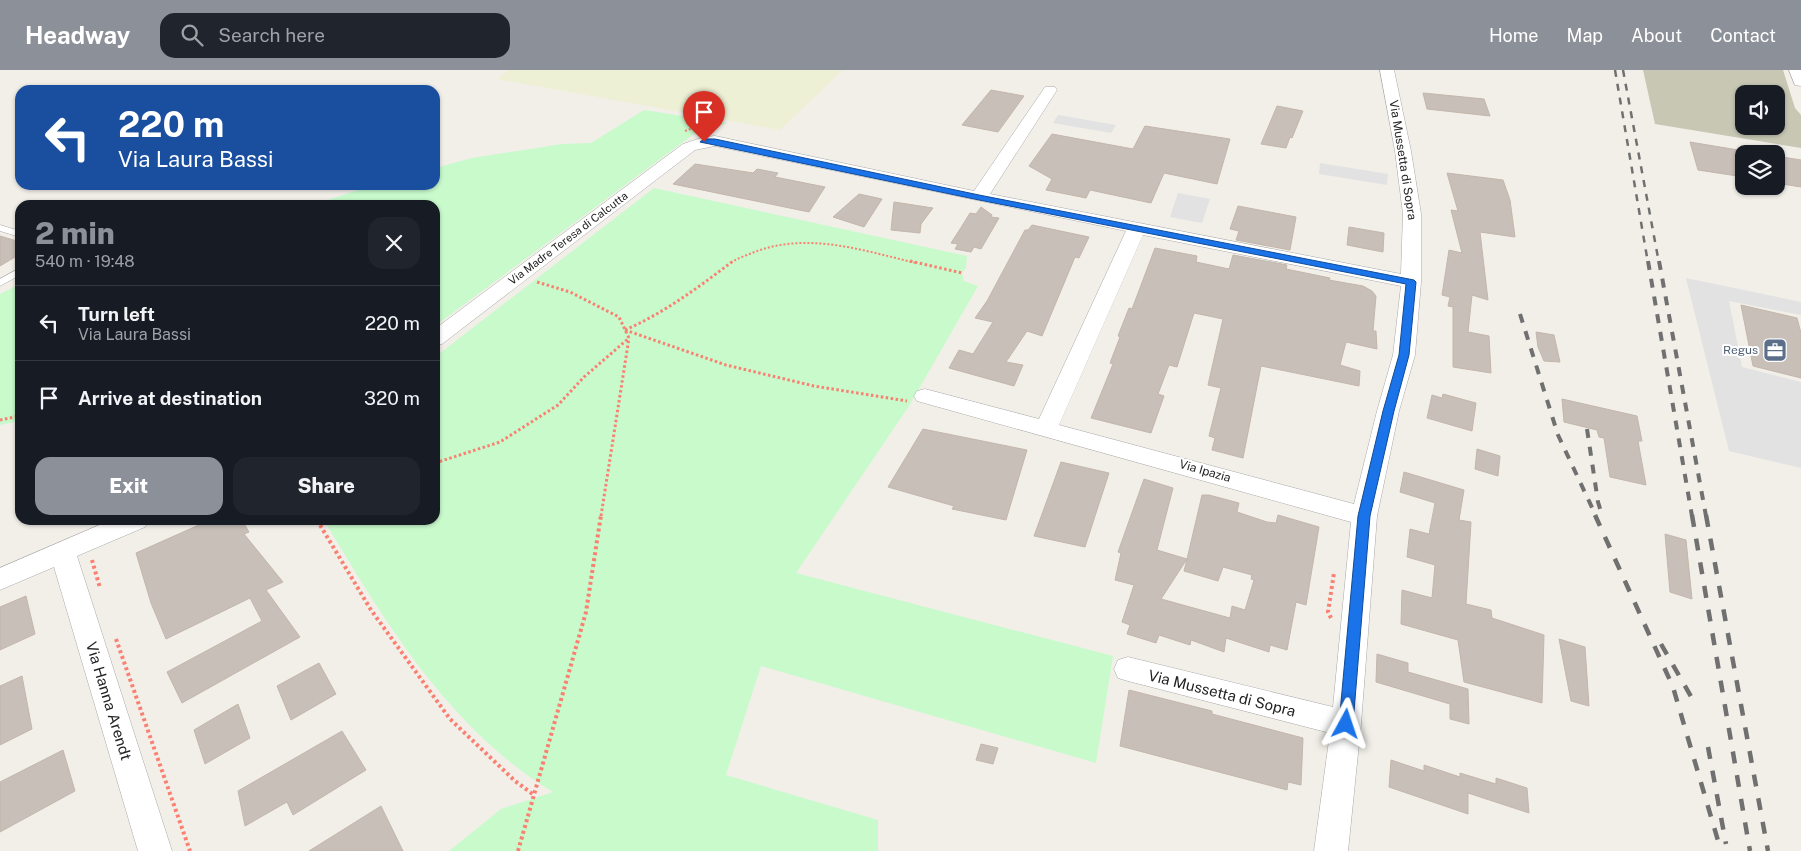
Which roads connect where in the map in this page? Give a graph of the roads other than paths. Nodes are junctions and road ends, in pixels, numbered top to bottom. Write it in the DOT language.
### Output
graph roads {
  1 [pos="1387,70"];
  2 [pos="1797,70"];
  3 [pos="1801,81"];
  4 [pos="1050,90"];
  5 [pos="979,197"];
  6 [pos="0,228"];
  7 [pos="1137,228"];
  8 [pos="15,232"];
  9 [pos="15,274"];
  10 [pos="1411,282"];
  11 [pos="0,283"];
  12 [pos="440,334"];
  13 [pos="919,399"];
  14 [pos="1046,428"];
  15 [pos="1364,516"];
  16 [pos="124,525"];
  17 [pos="62,552"];
  18 [pos="0,579"];
  19 [pos="1128,669"];
  20 [pos="1346,724"];
  21 [pos="155,851"];
  22 [pos="1331,851"];
  1 -- 10 [label="street, Via Mussetta di Sopra"];
  2 -- 3 [label="street"];
  4 -- 5 [label="street"];
  5 -- 7 [label="street"];
  5 -- 12 [label="street, Via Madre Teresa di Calcutta"];
  6 -- 8 [label="lane"];
  7 -- 10 [label="street"];
  7 -- 14 [label="street"];
  9 -- 11 [label="lane"];
  10 -- 15 [label="street, Via Mussetta di Sopra"];
  13 -- 14 [label="street, Via Ipazia"];
  14 -- 15 [label="street, Via Ipazia"];
  15 -- 20 [label="street, Via Mussetta di Sopra"];
  16 -- 17 [label="street"];
  17 -- 18 [label="street"];
  17 -- 21 [label="street, Via Hanna Arendt"];
  19 -- 20 [label="street, Via Mussetta di Sopra"];
  20 -- 22 [label="street, Via Mussetta di Sopra"];
}
